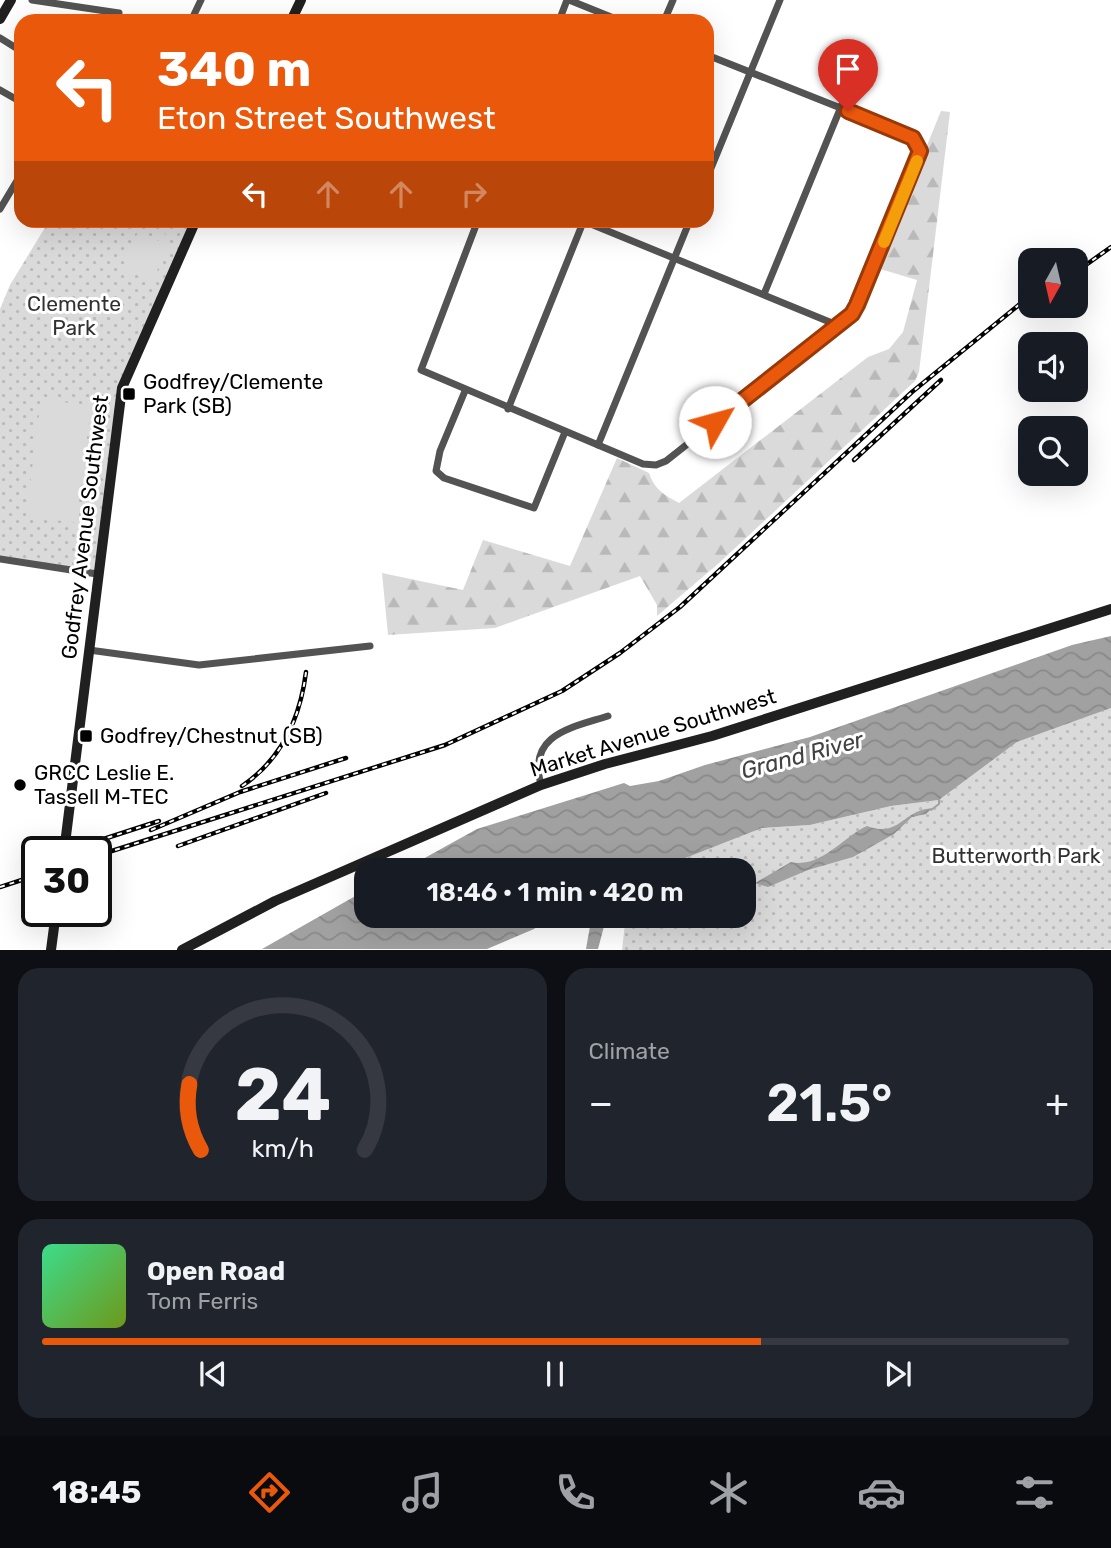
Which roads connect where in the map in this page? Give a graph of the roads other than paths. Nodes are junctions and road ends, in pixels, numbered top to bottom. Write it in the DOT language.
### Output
graph roads {
  1 [pos="11,0"];
  2 [pos="32,0"];
  3 [pos="568,0"];
  4 [pos="780,0"];
  5 [pos="120,13"];
  6 [pos="603,14"];
  7 [pos="0,19"];
  8 [pos="714,58"];
  9 [pos="859,63"];
  10 [pos="748,72"];
  11 [pos="839,107"];
  12 [pos="714,160"];
  13 [pos="14,186"];
  14 [pos="0,209"];
  15 [pos="192,228"];
  16 [pos="475,228"];
  17 [pos="580,228"];
  18 [pos="601,228"];
  19 [pos="686,228"];
  20 [pos="674,256"];
  21 [pos="764,294"];
  22 [pos="837,325"];
  23 [pos="465,391"];
  24 [pos="508,409"];
  25 [pos="565,432"];
  26 [pos="598,445"];
  27 [pos="0,559"];
  28 [pos="97,574"];
  29 [pos="1111,609"];
  30 [pos="370,646"];
  31 [pos="89,650"];
  32 [pos="608,716"];
  33 [pos="541,785"];
  34 [pos="66,836"];
  35 [pos="54,927"];
  36 [pos="51,950"];
  37 [pos="182,950"];
  1 -- 7 [label="main road"];
  2 -- 5 [label="street"];
  3 -- 6 [label="street"];
  4 -- 10 [label="street"];
  8 -- 10 [label="street"];
  9 -- 11 [label="street"];
  10 -- 11 [label="street"];
  10 -- 12 [label="street"];
  11 -- 21 [label="street"];
  11 -- 22 [label="street"];
  13 -- 14 [label="street"];
  15 -- 28 [label="main road, Godfrey Avenue Southwest"];
  16 -- 23 [label="street"];
  17 -- 24 [label="street"];
  18 -- 20 [label="street"];
  19 -- 20 [label="street"];
  20 -- 21 [label="street"];
  20 -- 26 [label="street"];
  21 -- 22 [label="street"];
  22 -- 26 [label="street"];
  23 -- 24 [label="street"];
  23 -- 25 [label="street"];
  24 -- 25 [label="street"];
  25 -- 26 [label="street"];
  27 -- 28 [label="street"];
  28 -- 31 [label="main road, Godfrey Avenue Southwest"];
  29 -- 33 [label="main road, Market Avenue Southwest"];
  30 -- 31 [label="street"];
  31 -- 34 [label="main road, Godfrey Avenue Southwest"];
  32 -- 33 [label="street"];
  33 -- 37 [label="main road, Market Avenue Southwest"];
  35 -- 36 [label="main road"];
}
